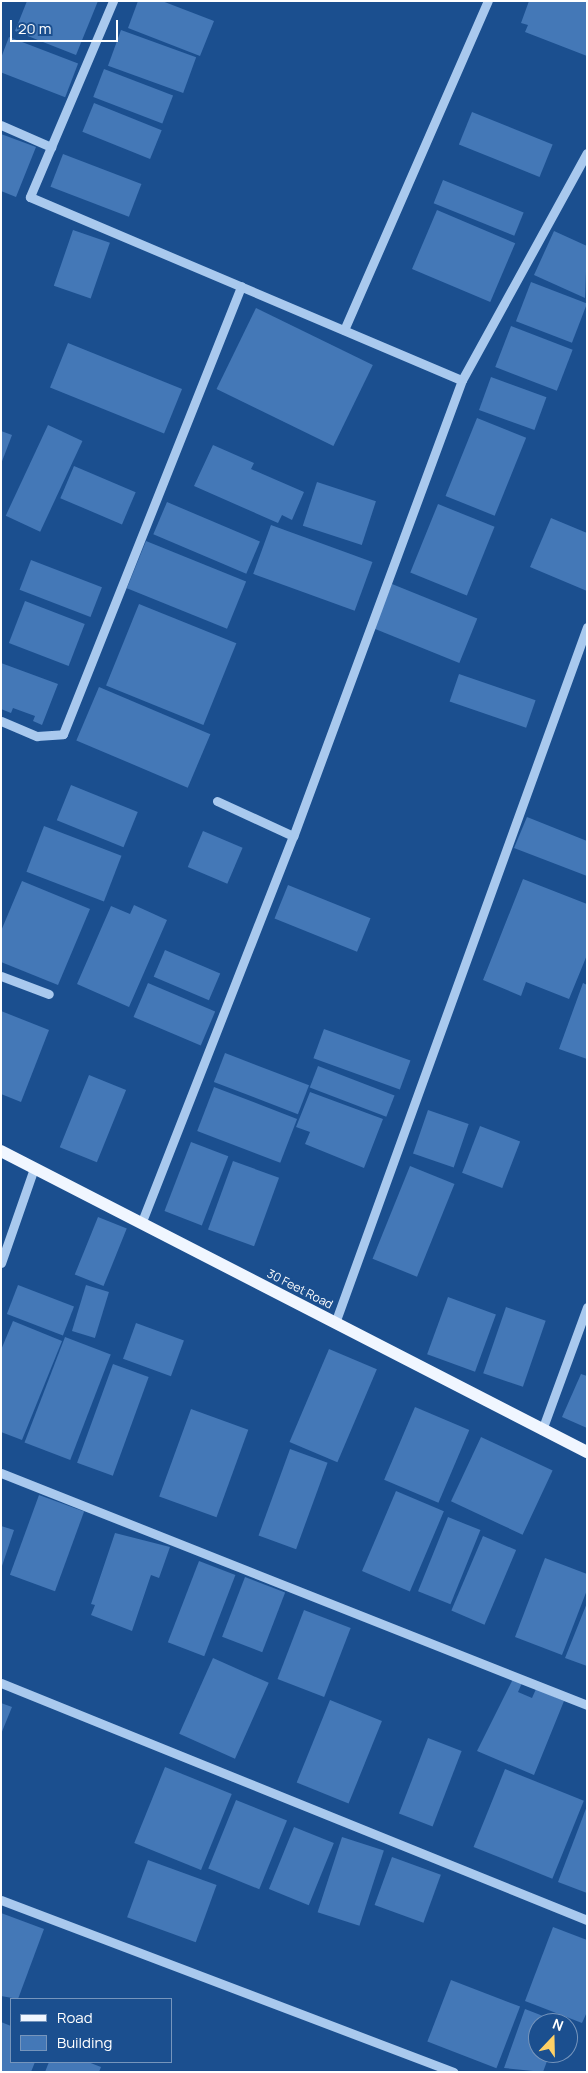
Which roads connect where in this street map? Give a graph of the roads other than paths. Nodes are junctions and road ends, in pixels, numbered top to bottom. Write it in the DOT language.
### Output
graph roads {
  1 [pos="113,1"];
  2 [pos="488,1"];
  3 [pos="1,125"];
  4 [pos="51,147"];
  5 [pos="587,153"];
  6 [pos="241,286"];
  7 [pos="344,330"];
  8 [pos="462,380"];
  9 [pos="587,628"];
  10 [pos="1,721"];
  11 [pos="217,801"];
  12 [pos="293,836"];
  13 [pos="1,976"];
  14 [pos="48,994"];
  15 [pos="1,1151"];
  16 [pos="34,1168"];
  17 [pos="141,1223"];
  18 [pos="1,1263"];
  19 [pos="587,1307"];
  20 [pos="335,1323"];
  21 [pos="542,1430"];
  22 [pos="587,1452"];
  23 [pos="1,1473"];
  24 [pos="1,1683"];
  25 [pos="587,1705"];
  26 [pos="1,1900"];
  27 [pos="587,1920"];
  28 [pos="454,2072"];
  1 -- 4 [label="street"];
  2 -- 7 [label="street"];
  3 -- 4 [label="street"];
  4 -- 6 [label="street"];
  5 -- 8 [label="street"];
  6 -- 7 [label="street"];
  6 -- 10 [label="street"];
  7 -- 8 [label="street"];
  8 -- 12 [label="street"];
  9 -- 20 [label="street"];
  11 -- 12 [label="street"];
  12 -- 17 [label="street"];
  13 -- 14 [label="street"];
  15 -- 16 [label="main road, 30 Feet Road"];
  16 -- 17 [label="main road, 30 Feet Road"];
  16 -- 18 [label="street"];
  17 -- 20 [label="main road, 30 Feet Road"];
  19 -- 21 [label="street"];
  20 -- 21 [label="main road, 30 Feet Road"];
  21 -- 22 [label="main road, 30 Feet Road"];
  23 -- 25 [label="street"];
  24 -- 27 [label="street"];
  26 -- 28 [label="street"];
}
